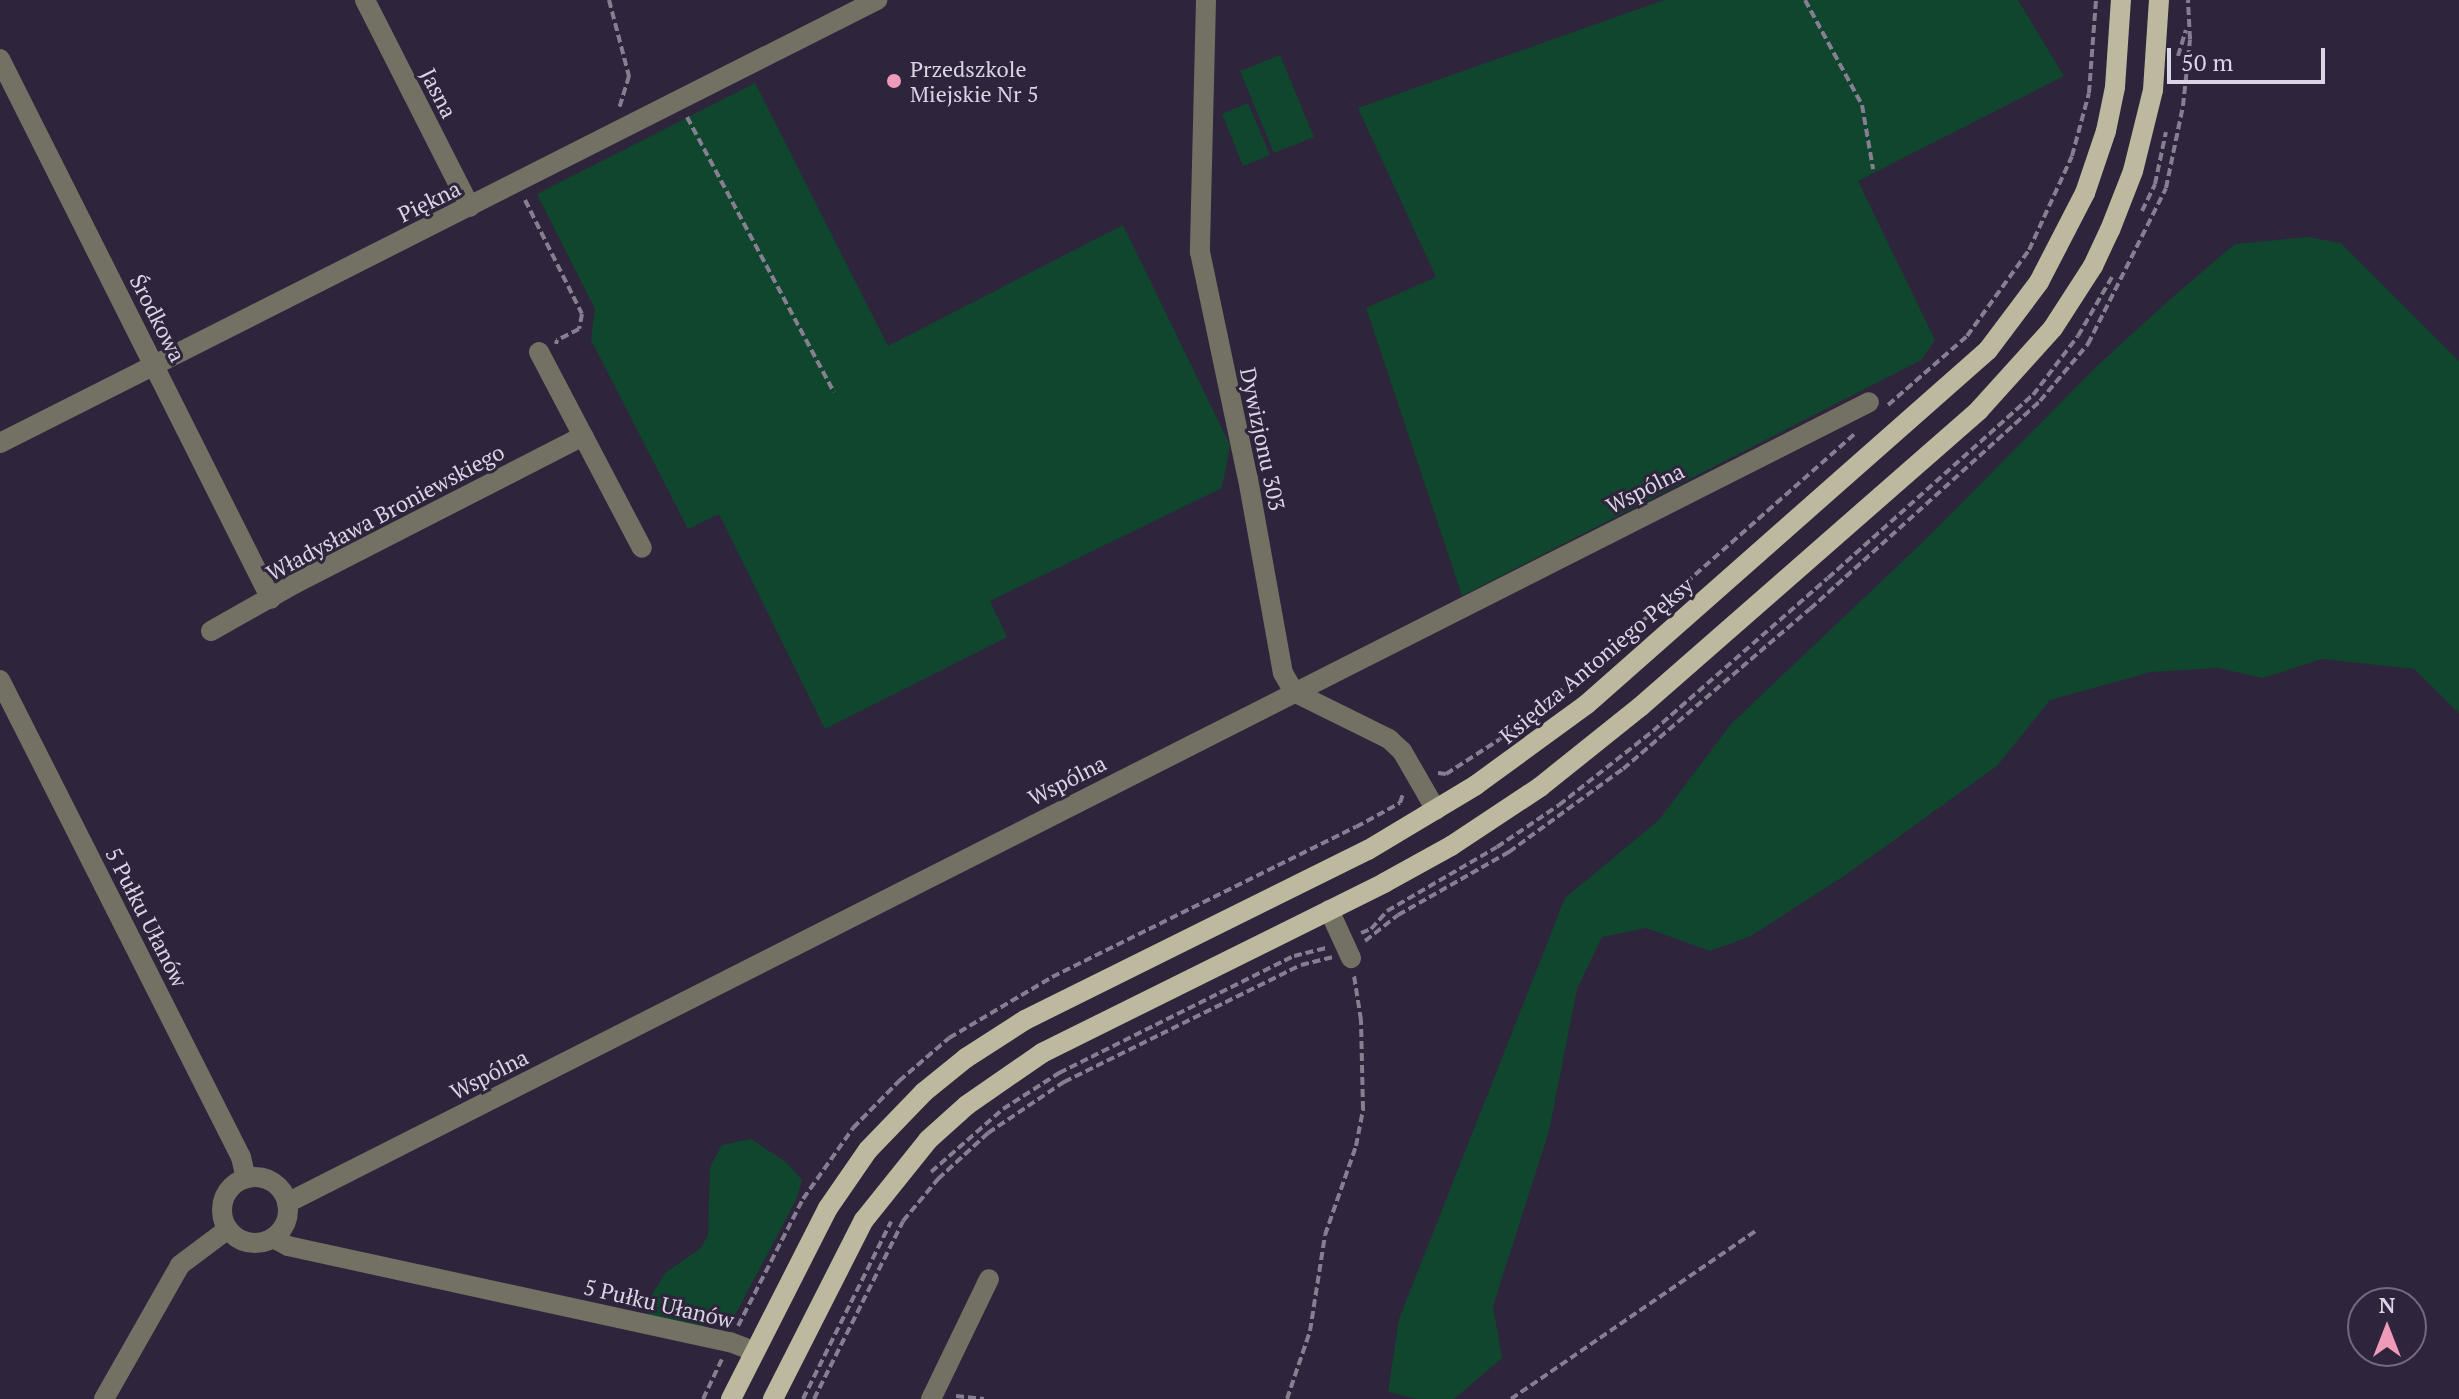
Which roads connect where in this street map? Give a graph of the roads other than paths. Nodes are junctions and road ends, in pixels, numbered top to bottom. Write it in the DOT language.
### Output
graph roads {
  1 [pos="365,0"];
  2 [pos="877,0"];
  3 [pos="1206,0"];
  4 [pos="2121,0"];
  5 [pos="2159,0"];
  6 [pos="0,59"];
  7 [pos="470,207"];
  8 [pos="539,352"];
  9 [pos="155,365"];
  10 [pos="1876,406"];
  11 [pos="583,436"];
  12 [pos="0,443"];
  13 [pos="642,548"];
  14 [pos="271,599"];
  15 [pos="211,631"];
  16 [pos="0,680"];
  17 [pos="1294,692"];
  18 [pos="1436,810"];
  19 [pos="1329,910"];
  20 [pos="1351,958"];
  21 [pos="246,1178"];
  22 [pos="287,1203"];
  23 [pos="228,1229"];
  24 [pos="273,1238"];
  25 [pos="989,1279"];
  26 [pos="754,1351"];
  27 [pos="932,1396"];
  28 [pos="104,1399"];
  29 [pos="731,1399"];
  30 [pos="773,1399"];
  1 -- 7 [label="street, Jasna"];
  2 -- 7 [label="street, Piękna"];
  3 -- 17 [label="street, Dywizjonu 303"];
  4 -- 18 [label="main road, Księdza Antoniego Pęksy"];
  5 -- 19 [label="main road"];
  6 -- 9 [label="street, Środkowa"];
  7 -- 9 [label="street, Piękna"];
  8 -- 11 [label="street"];
  9 -- 12 [label="street, Piękna"];
  9 -- 14 [label="street, Środkowa"];
  10 -- 17 [label="street, Wspólna"];
  11 -- 13 [label="street"];
  11 -- 14 [label="street, Władysława Broniewskiego"];
  14 -- 15 [label="street, Władysława Broniewskiego"];
  16 -- 21 [label="street, 5 Pułku Ułanów"];
  17 -- 18 [label="street"];
  17 -- 22 [label="street, Wspólna"];
  18 -- 26 [label="main road, Księdza Antoniego Pęksy"];
  19 -- 20 [label="street"];
  19 -- 30 [label="main road"];
  21 -- 22 [label="street"];
  21 -- 23 [label="street"];
  22 -- 24 [label="street"];
  23 -- 24 [label="street"];
  23 -- 28 [label="street"];
  24 -- 26 [label="street, 5 Pułku Ułanów"];
  25 -- 27 [label="street"];
  26 -- 29 [label="main road, Księdza Antoniego Pęksy"];
}
